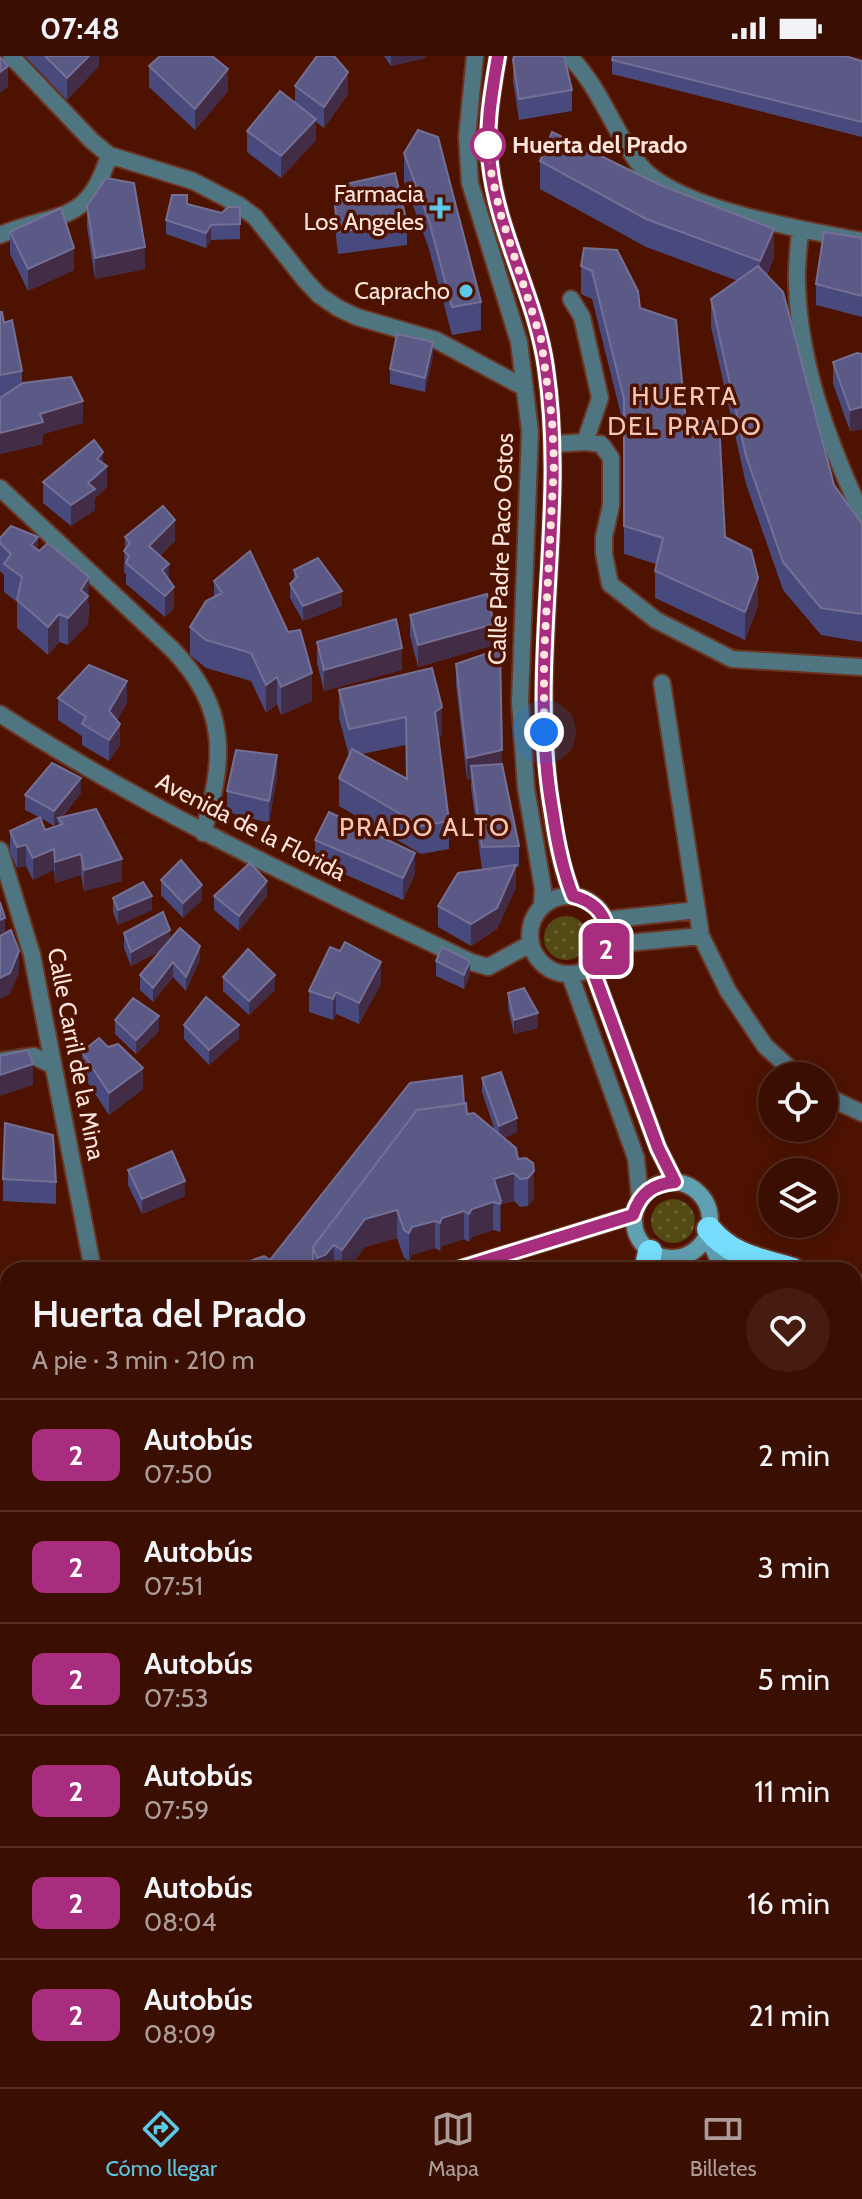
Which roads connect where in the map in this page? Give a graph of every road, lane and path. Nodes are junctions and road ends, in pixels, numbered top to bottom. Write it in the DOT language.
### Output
graph roads {
  1 [pos="11,56"];
  2 [pos="475,56"];
  3 [pos="498,56"];
  4 [pos="569,56"];
  5 [pos="109,155"];
  6 [pos="800,229"];
  7 [pos="0,235"];
  8 [pos="862,241"];
  9 [pos="571,299"];
  10 [pos="525,388"];
  11 [pos="585,442"];
  12 [pos="553,444"];
  13 [pos="0,488"];
  14 [pos="862,515"];
  15 [pos="862,667"];
  16 [pos="662,683"];
  17 [pos="0,714"];
  18 [pos="203,833"];
  19 [pos="0,850"];
  20 [pos="573,896"];
  21 [pos="542,906"];
  22 [pos="697,910"];
  23 [pos="605,920"];
  24 [pos="701,936"];
  25 [pos="530,944"];
  26 [pos="607,945"];
  27 [pos="592,968"];
  28 [pos="570,975"];
  29 [pos="0,1061"];
  30 [pos="783,1062"];
  31 [pos="53,1066"];
  32 [pos="838,1102"];
  33 [pos="862,1113"];
  34 [pos="675,1182"];
  35 [pos="640,1198"];
  36 [pos="633,1215"];
  37 [pos="708,1232"];
  38 [pos="91,1262"];
  39 [pos="481,1262"];
  40 [pos="657,1262"];
  41 [pos="720,1262"];
  42 [pos="766,1262"];
  1 -- 5 [label="street"];
  2 -- 10 [label="street, Calle Padre Paco Ostos"];
  3 -- 12 [label="street, Calle Padre Paco Ostos"];
  4 -- 6 [label="street"];
  5 -- 7 [label="street"];
  5 -- 10 [label="street"];
  6 -- 8 [label="street"];
  6 -- 14 [label="street"];
  9 -- 11 [label="street"];
  10 -- 21 [label="street, Calle Padre Paco Ostos"];
  11 -- 12 [label="street"];
  11 -- 15 [label="street"];
  12 -- 20 [label="street, Calle Padre Paco Ostos"];
  13 -- 18 [label="street"];
  16 -- 22 [label="street"];
  17 -- 18 [label="street, Avenida de la Florida"];
  18 -- 25 [label="street, Avenida de la Florida"];
  19 -- 31 [label="street, Calle Carril de la Mina"];
  20 -- 21 [label="street"];
  20 -- 23 [label="street"];
  21 -- 25 [label="street"];
  22 -- 23 [label="street"];
  22 -- 24 [label="street"];
  23 -- 26 [label="street"];
  24 -- 26 [label="street"];
  24 -- 30 [label="street"];
  25 -- 28 [label="street"];
  26 -- 27 [label="street"];
  27 -- 28 [label="street"];
  27 -- 34 [label="street"];
  28 -- 35 [label="street"];
  29 -- 31 [label="street"];
  31 -- 38 [label="street, Calle Carril de la Mina"];
  32 -- 33 [label="street"];
  34 -- 35 [label="main road"];
  34 -- 37 [label="main road"];
  35 -- 36 [label="main road"];
  36 -- 39 [label="street"];
  36 -- 40 [label="main road"];
  37 -- 40 [label="main road"];
  37 -- 41 [label="main road"];
  37 -- 42 [label="highway"];
}
